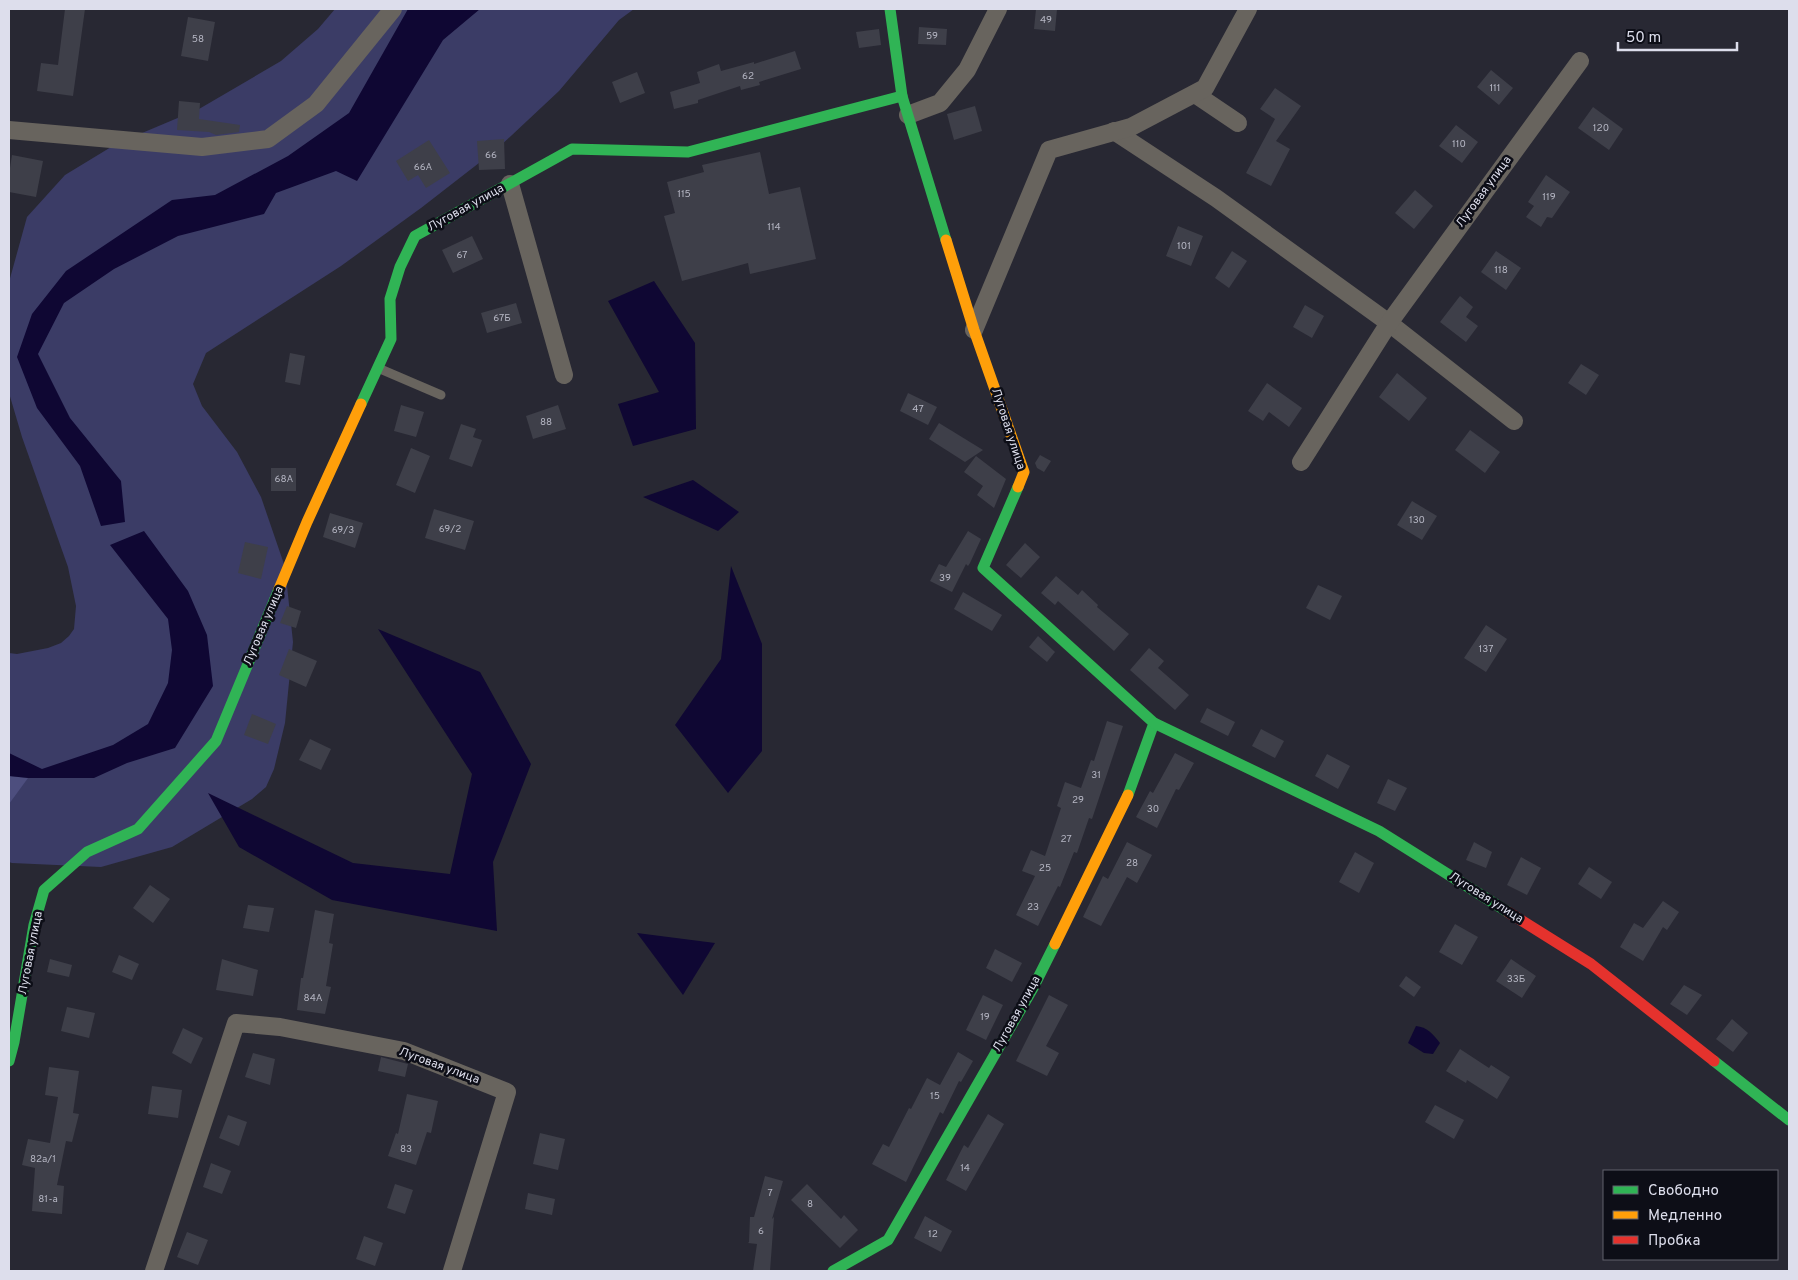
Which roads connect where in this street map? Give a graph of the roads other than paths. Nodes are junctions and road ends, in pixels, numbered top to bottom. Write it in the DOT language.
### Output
graph roads {
  1 [pos="392,9"];
  2 [pos="890,9"];
  3 [pos="998,9"];
  4 [pos="1248,9"];
  5 [pos="1580,61"];
  6 [pos="1195,94"];
  7 [pos="902,96"];
  8 [pos="908,116"];
  9 [pos="1238,123"];
  10 [pos="9,130"];
  11 [pos="1114,131"];
  12 [pos="510,184"];
  13 [pos="1389,323"];
  14 [pos="974,330"];
  15 [pos="378,368"];
  16 [pos="564,375"];
  17 [pos="441,395"];
  18 [pos="1514,421"];
  19 [pos="1301,462"];
  20 [pos="1154,723"];
  21 [pos="9,1061"];
  22 [pos="1789,1120"];
  23 [pos="154,1271"];
  24 [pos="452,1271"];
  25 [pos="834,1271"];
  1 -- 10 [label="street"];
  2 -- 7 [label="street, Луговая улица"];
  3 -- 8 [label="street"];
  4 -- 6 [label="street"];
  5 -- 13 [label="street, Луговая улица"];
  6 -- 9 [label="street"];
  6 -- 11 [label="street"];
  7 -- 8 [label="street, Луговая улица"];
  7 -- 12 [label="street, Луговая улица"];
  8 -- 14 [label="street, Луговая улица"];
  11 -- 13 [label="street"];
  11 -- 14 [label="street"];
  12 -- 15 [label="street, Луговая улица"];
  12 -- 16 [label="street, Луговая улица"];
  13 -- 18 [label="street"];
  13 -- 19 [label="street, Луговая улица"];
  14 -- 20 [label="street, Луговая улица"];
  15 -- 17 [label="lane"];
  15 -- 21 [label="street, Луговая улица"];
  20 -- 22 [label="street, Луговая улица"];
  20 -- 25 [label="street, Луговая улица"];
  23 -- 24 [label="street, Луговая улица"];
}
